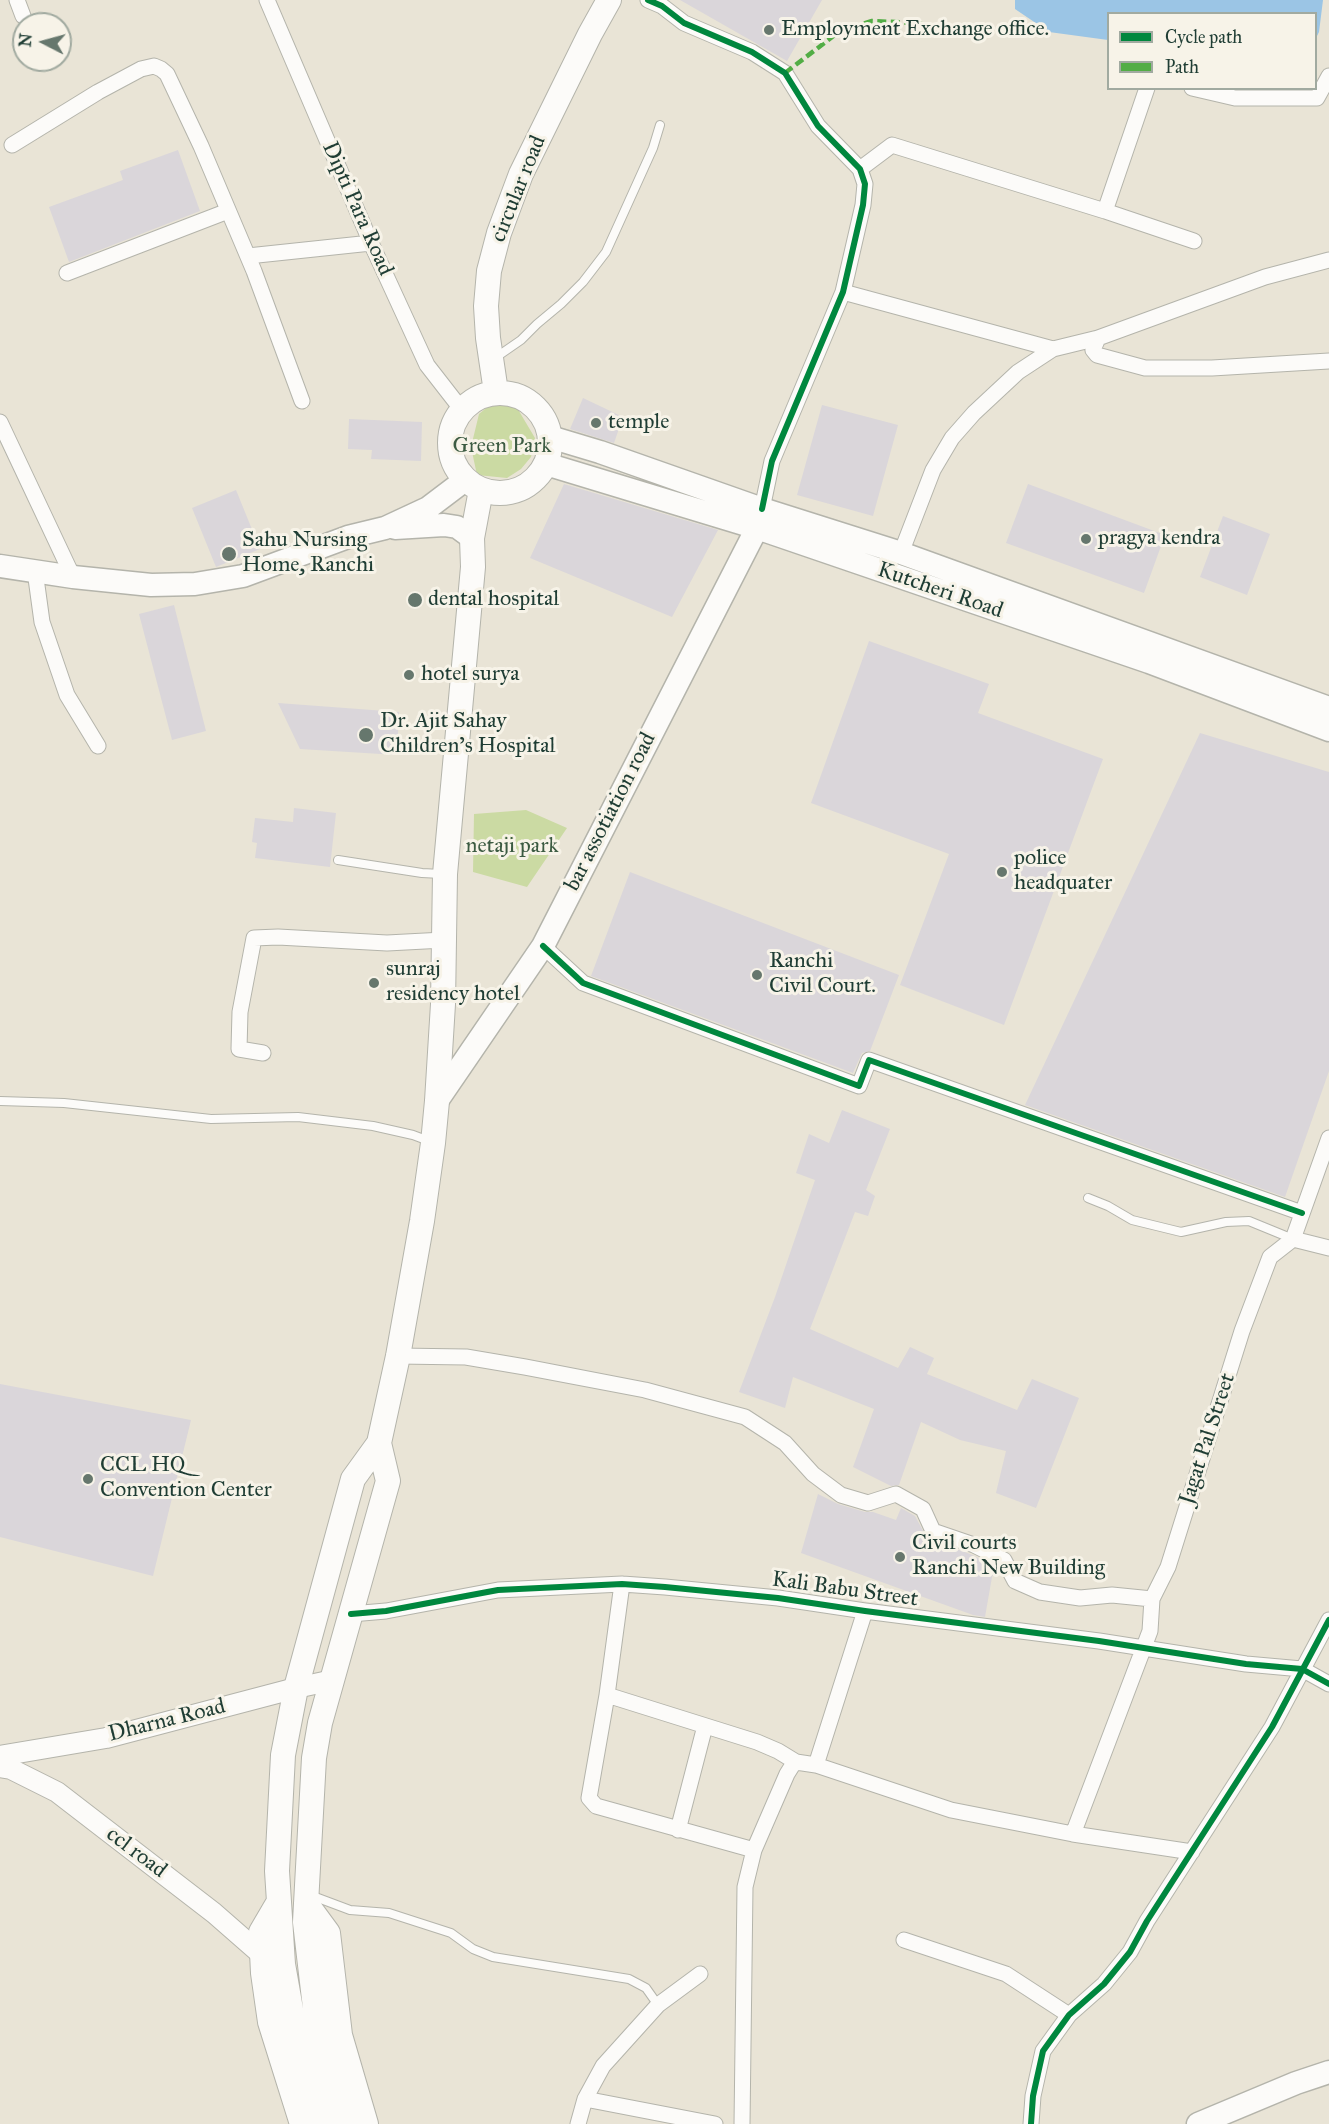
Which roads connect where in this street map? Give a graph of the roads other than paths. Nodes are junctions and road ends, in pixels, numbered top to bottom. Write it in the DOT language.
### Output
graph roads {
  1 [pos="268,0"];
  2 [pos="609,0"];
  3 [pos="648,0"];
  4 [pos="1329,76"];
  5 [pos="1146,90"];
  6 [pos="1201,90"];
  7 [pos="660,125"];
  8 [pos="12,145"];
  9 [pos="860,169"];
  10 [pos="228,210"];
  11 [pos="1105,211"];
  12 [pos="1194,241"];
  13 [pos="371,243"];
  14 [pos="248,256"];
  15 [pos="1329,260"];
  16 [pos="66,273"];
  17 [pos="843,292"];
  18 [pos="1098,338"];
  19 [pos="1053,349"];
  20 [pos="491,360"];
  21 [pos="1329,361"];
  22 [pos="496,393"];
  23 [pos="302,401"];
  24 [pos="462,410"];
  25 [pos="0,422"];
  26 [pos="550,437"];
  27 [pos="546,464"];
  28 [pos="473,485"];
  29 [pos="759,518"];
  30 [pos="385,528"];
  31 [pos="472,538"];
  32 [pos="901,553"];
  33 [pos="0,566"];
  34 [pos="34,571"];
  35 [pos="73,577"];
  36 [pos="1329,708"];
  37 [pos="1329,730"];
  38 [pos="98,746"];
  39 [pos="338,860"];
  40 [pos="445,874"];
  41 [pos="444,940"];
  42 [pos="543,946"];
  43 [pos="263,1053"];
  44 [pos="0,1101"];
  45 [pos="436,1101"];
  46 [pos="1329,1138"];
  47 [pos="433,1143"];
  48 [pos="1088,1198"];
  49 [pos="1302,1213"];
  50 [pos="1293,1239"];
  51 [pos="1329,1248"];
  52 [pos="398,1356"];
  53 [pos="379,1443"];
  54 [pos="622,1584"];
  55 [pos="1152,1599"];
  56 [pos="865,1611"];
  57 [pos="351,1614"];
  58 [pos="1329,1620"];
  59 [pos="1142,1648"];
  60 [pos="1302,1669"];
  61 [pos="333,1680"];
  62 [pos="1329,1684"];
  63 [pos="296,1688"];
  64 [pos="607,1695"];
  65 [pos="705,1726"];
  66 [pos="0,1756"];
  67 [pos="796,1762"];
  68 [pos="816,1765"];
  69 [pos="0,1767"];
  70 [pos="678,1830"];
  71 [pos="1073,1834"];
  72 [pos="754,1850"];
  73 [pos="1192,1852"];
  74 [pos="306,1898"];
  75 [pos="278,1903"];
  76 [pos="904,1940"];
  77 [pos="262,1954"];
  78 [pos="700,1974"];
  79 [pos="658,2005"];
  80 [pos="1069,2015"];
  81 [pos="1328,2074"];
  82 [pos="324,2093"];
  83 [pos="585,2099"];
  84 [pos="302,2124"];
  85 [pos="324,2124"];
  86 [pos="348,2124"];
  87 [pos="366,2124"];
  88 [pos="578,2124"];
  89 [pos="715,2124"];
  90 [pos="742,2124"];
  91 [pos="1031,2124"];
  92 [pos="1198,2124"];
  1 -- 13 [label="street, Dipti Para Road"];
  2 -- 20 [label="main road, circular road"];
  3 -- 9 [label="street"];
  4 -- 6 [label="street"];
  5 -- 11 [label="street"];
  7 -- 20 [label="lane"];
  8 -- 10 [label="street"];
  9 -- 11 [label="street"];
  9 -- 17 [label="street"];
  10 -- 14 [label="street"];
  10 -- 16 [label="street"];
  11 -- 12 [label="street"];
  13 -- 14 [label="street"];
  13 -- 24 [label="street, Dipti Para Road"];
  14 -- 23 [label="street"];
  15 -- 18 [label="street"];
  17 -- 19 [label="street"];
  17 -- 29 [label="street"];
  18 -- 19 [label="street"];
  18 -- 21 [label="street"];
  19 -- 32 [label="street"];
  20 -- 22 [label="main road, circular road"];
  22 -- 24 [label="main road"];
  22 -- 26 [label="main road"];
  24 -- 28 [label="main road"];
  25 -- 35 [label="street"];
  26 -- 27 [label="main road"];
  26 -- 29 [label="main road"];
  27 -- 28 [label="main road"];
  27 -- 29 [label="main road, Kutcheri Road"];
  28 -- 30 [label="main road"];
  28 -- 31 [label="main road"];
  29 -- 32 [label="main road"];
  29 -- 37 [label="main road, Kutcheri Road"];
  29 -- 42 [label="main road, bar assotiation road"];
  30 -- 31 [label="main road"];
  30 -- 35 [label="main road"];
  31 -- 40 [label="main road"];
  32 -- 36 [label="main road"];
  33 -- 34 [label="main road"];
  34 -- 35 [label="main road"];
  34 -- 38 [label="street"];
  39 -- 40 [label="lane"];
  40 -- 41 [label="main road"];
  41 -- 43 [label="street"];
  41 -- 45 [label="main road"];
  42 -- 45 [label="main road, bar assotiation road"];
  42 -- 49 [label="street"];
  44 -- 47 [label="lane"];
  45 -- 47 [label="main road"];
  46 -- 49 [label="street"];
  47 -- 52 [label="main road"];
  48 -- 50 [label="lane"];
  49 -- 50 [label="street"];
  50 -- 51 [label="street"];
  50 -- 55 [label="street, Jagat Pal Street"];
  52 -- 53 [label="main road"];
  52 -- 55 [label="street"];
  53 -- 57 [label="main road"];
  53 -- 63 [label="main road"];
  54 -- 56 [label="street, Kali Babu Street"];
  54 -- 57 [label="street, Kali Babu Street"];
  54 -- 64 [label="street"];
  55 -- 59 [label="street, Jagat Pal Street"];
  56 -- 59 [label="street, Kali Babu Street"];
  56 -- 68 [label="street"];
  57 -- 61 [label="main road"];
  58 -- 60 [label="street"];
  59 -- 60 [label="street, Kali Babu Street"];
  59 -- 71 [label="street, Jagat Pal Street"];
  60 -- 62 [label="street, Kali Babu Street"];
  60 -- 73 [label="street"];
  61 -- 63 [label="street, Dharna Road"];
  61 -- 74 [label="main road"];
  63 -- 66 [label="street, Dharna Road"];
  63 -- 75 [label="main road"];
  64 -- 65 [label="street"];
  64 -- 70 [label="street"];
  65 -- 67 [label="street"];
  65 -- 70 [label="street"];
  67 -- 68 [label="street"];
  67 -- 72 [label="street"];
  68 -- 71 [label="street"];
  69 -- 77 [label="street, ccl road"];
  70 -- 72 [label="street"];
  71 -- 73 [label="street"];
  72 -- 90 [label="street"];
  73 -- 80 [label="street"];
  74 -- 79 [label="lane"];
  74 -- 82 [label="main road"];
  74 -- 87 [label="main road"];
  75 -- 77 [label="main road"];
  75 -- 82 [label="main road"];
  76 -- 80 [label="street"];
  77 -- 84 [label="main road"];
  78 -- 79 [label="street"];
  79 -- 83 [label="street"];
  80 -- 91 [label="street"];
  81 -- 92 [label="main road"];
  82 -- 85 [label="main road"];
  82 -- 86 [label="main road"];
  83 -- 88 [label="street"];
  83 -- 89 [label="street"];
}
